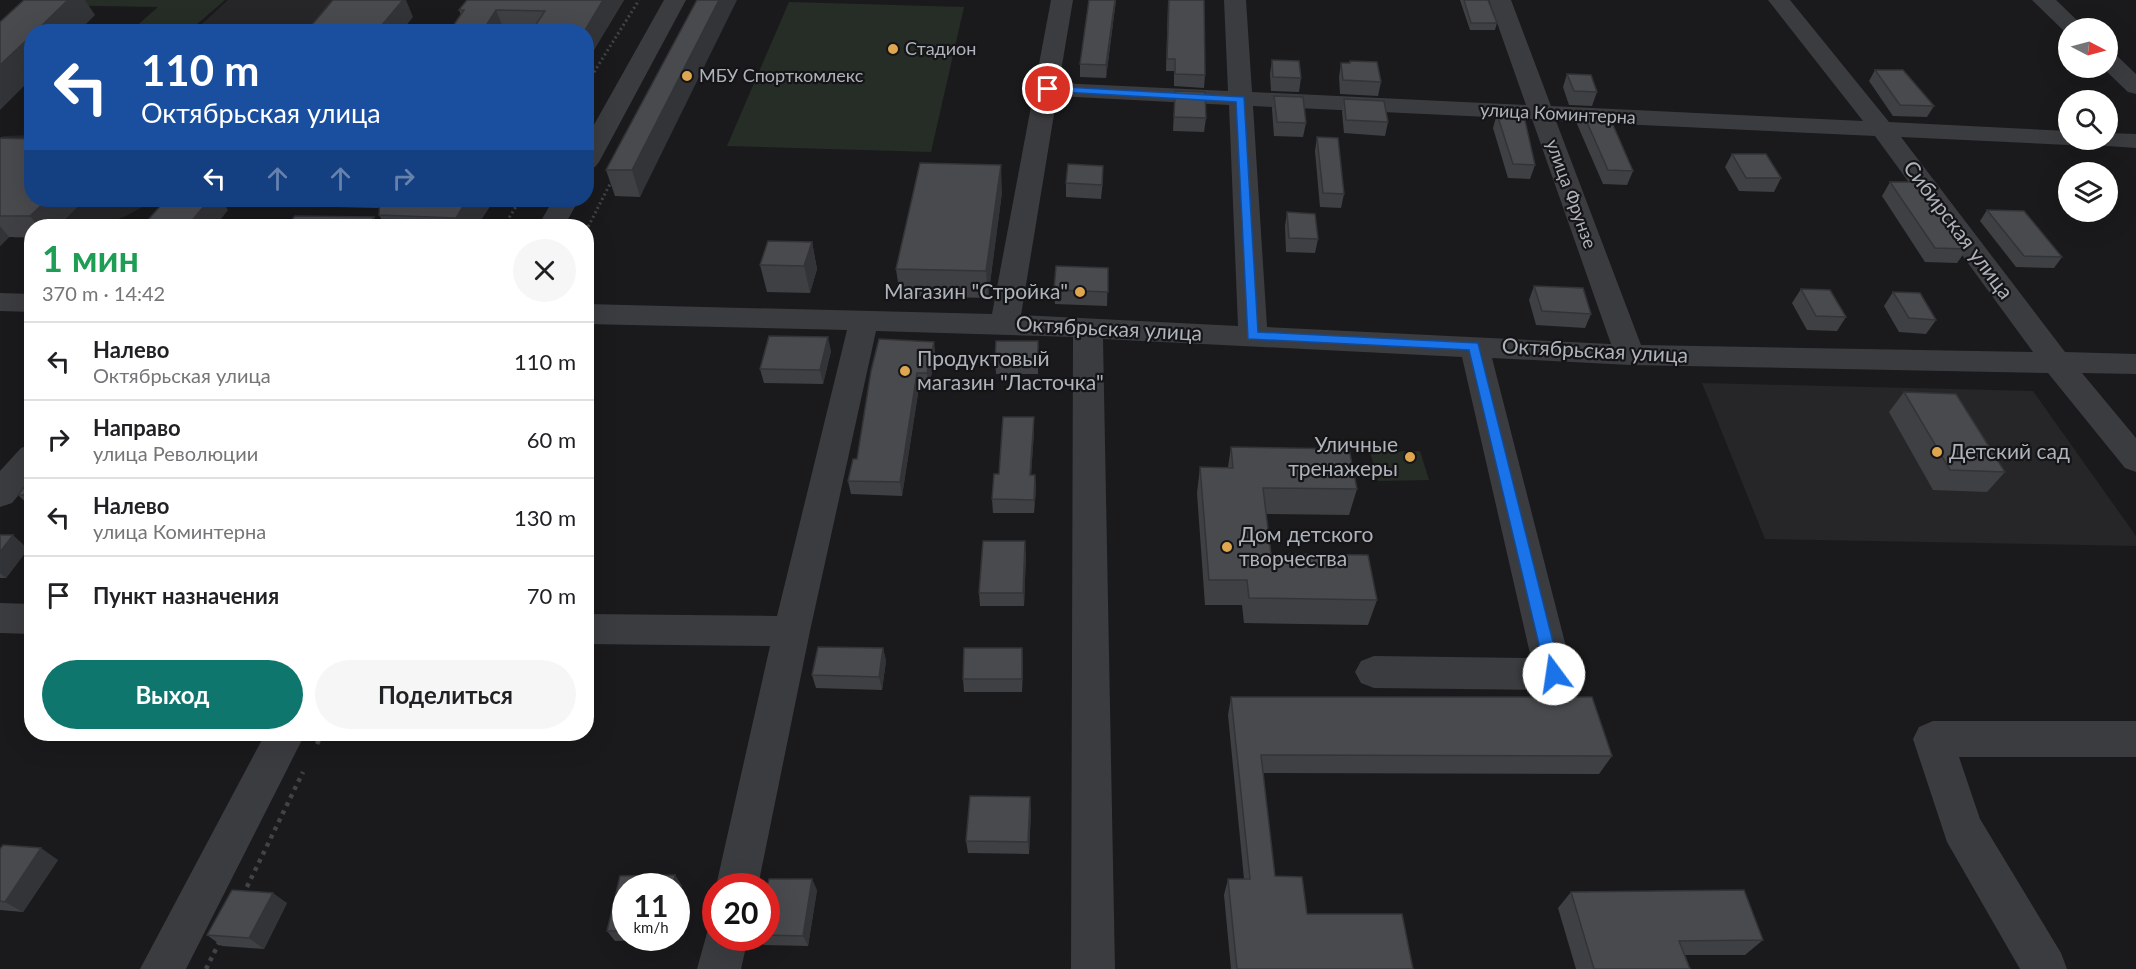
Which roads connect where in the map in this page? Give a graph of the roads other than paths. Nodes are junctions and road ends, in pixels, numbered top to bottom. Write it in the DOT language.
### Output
graph roads {
  1 [pos="675,0"];
  2 [pos="1062,0"];
  3 [pos="1234,0"];
  4 [pos="1500,0"];
  5 [pos="1779,0"];
  6 [pos="2043,0"];
  7 [pos="2063,18"];
  8 [pos="2118,70"];
  9 [pos="2136,87"];
  10 [pos="1048,89"];
  11 [pos="1240,99"];
  12 [pos="1541,113"];
  13 [pos="1883,130"];
  14 [pos="2058,138"];
  15 [pos="2118,140"];
  16 [pos="2136,141"];
  17 [pos="594,147"];
  18 [pos="0,302"];
  19 [pos="24,303"];
  20 [pos="594,314"];
  21 [pos="864,320"];
  22 [pos="1005,324"];
  23 [pos="1088,329"];
  24 [pos="1252,336"];
  25 [pos="1474,346"];
  26 [pos="1630,355"];
  27 [pos="2057,363"];
  28 [pos="2136,364"];
  29 [pos="2136,460"];
  30 [pos="24,466"];
  31 [pos="0,494"];
  32 [pos="0,618"];
  33 [pos="24,619"];
  34 [pos="594,629"];
  35 [pos="792,631"];
  36 [pos="1374,672"];
  37 [pos="2136,739"];
  38 [pos="301,751"];
  39 [pos="740,873"];
  40 [pos="723,951"];
  41 [pos="162,969"];
  42 [pos="719,969"];
  43 [pos="1093,969"];
  44 [pos="2045,969"];
  1 -- 17 [label="street"];
  2 -- 10 [label="street"];
  3 -- 11 [label="street"];
  4 -- 12 [label="street, улица Фрунзе"];
  5 -- 13 [label="street, Сибирская улица"];
  6 -- 7 [label="street"];
  8 -- 9 [label="street"];
  10 -- 11 [label="street, улица Коминтерна"];
  10 -- 22 [label="street"];
  11 -- 12 [label="street, улица Коминтерна"];
  11 -- 24 [label="street"];
  12 -- 13 [label="street, улица Коминтерна"];
  12 -- 26 [label="street, улица Фрунзе"];
  13 -- 14 [label="street, улица Коминтерна"];
  13 -- 27 [label="street, Сибирская улица"];
  15 -- 16 [label="street"];
  18 -- 19 [label="street"];
  20 -- 21 [label="street, Октябрьская улица"];
  21 -- 22 [label="street, Октябрьская улица"];
  21 -- 35 [label="street"];
  22 -- 23 [label="street, Октябрьская улица"];
  23 -- 24 [label="street, Октябрьская улица"];
  23 -- 43 [label="street"];
  24 -- 25 [label="street, Октябрьская улица"];
  25 -- 26 [label="street, Октябрьская улица"];
  25 -- 36 [label="street"];
  26 -- 27 [label="street, Октябрьская улица"];
  27 -- 28 [label="street, Октябрьская улица"];
  27 -- 29 [label="street, Сибирская улица"];
  30 -- 31 [label="street"];
  32 -- 33 [label="street"];
  34 -- 35 [label="street"];
  35 -- 39 [label="street"];
  37 -- 44 [label="street"];
  38 -- 41 [label="street"];
  40 -- 42 [label="street"];
}
